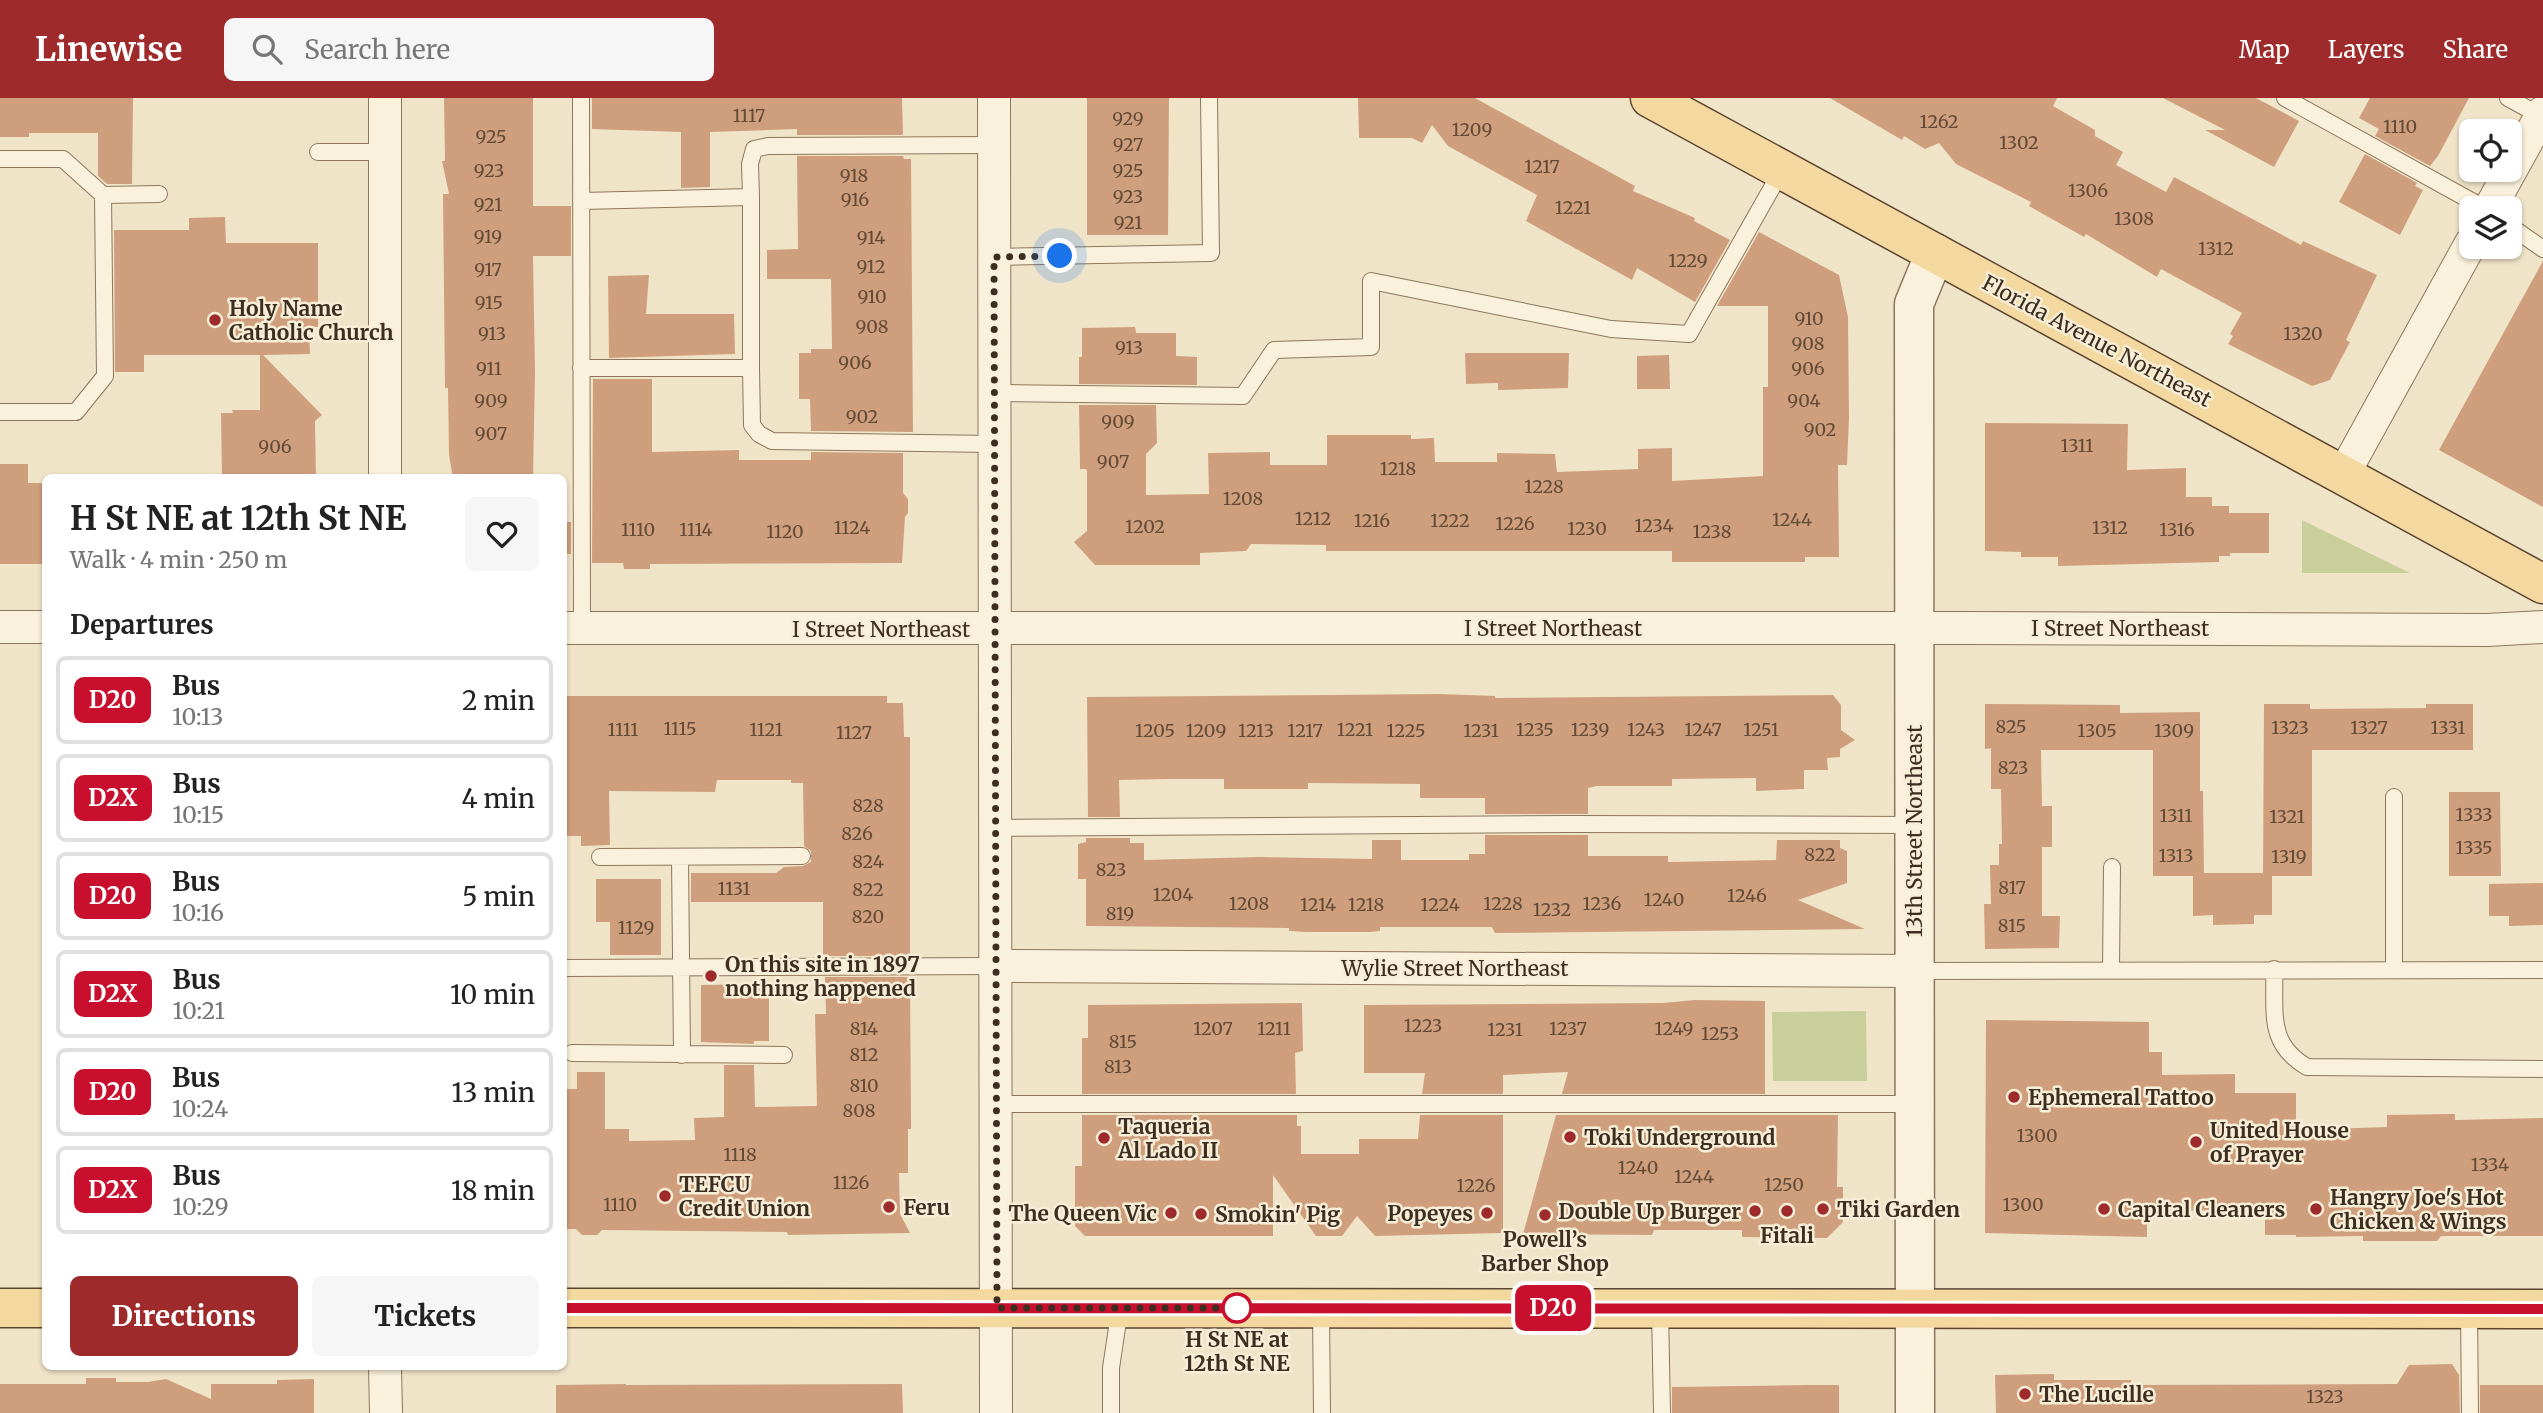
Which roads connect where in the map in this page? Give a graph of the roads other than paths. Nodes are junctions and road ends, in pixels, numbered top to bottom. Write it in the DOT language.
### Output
graph roads {
  1 [pos="385,98"];
  2 [pos="581,98"];
  3 [pos="994,98"];
  4 [pos="1209,98"];
  5 [pos="1650,98"];
  6 [pos="2285,98"];
  7 [pos="2508,98"];
  8 [pos="2313,105"];
  9 [pos="2542,114"];
  10 [pos="994,145"];
  11 [pos="317,152"];
  12 [pos="385,152"];
  13 [pos="0,159"];
  14 [pos="1782,170"];
  15 [pos="159,194"];
  16 [pos="103,195"];
  17 [pos="2464,196"];
  18 [pos="2497,196"];
  19 [pos="751,197"];
  20 [pos="581,201"];
  21 [pos="2522,234"];
  22 [pos="2543,249"];
  23 [pos="1934,253"];
  24 [pos="994,257"];
  25 [pos="2462,259"];
  26 [pos="581,368"];
  27 [pos="751,368"];
  28 [pos="994,393"];
  29 [pos="0,412"];
  30 [pos="995,444"];
  31 [pos="385,474"];
  32 [pos="2343,475"];
  33 [pos="2543,584"];
  34 [pos="0,626"];
  35 [pos="42,627"];
  36 [pos="2543,627"];
  37 [pos="573,628"];
  38 [pos="1913,628"];
  39 [pos="995,629"];
  40 [pos="2394,797"];
  41 [pos="1914,825"];
  42 [pos="995,828"];
  43 [pos="802,856"];
  44 [pos="680,857"];
  45 [pos="600,858"];
  46 [pos="2112,867"];
  47 [pos="996,966"];
  48 [pos="567,968"];
  49 [pos="682,969"];
  50 [pos="2274,969"];
  51 [pos="2394,969"];
  52 [pos="2111,970"];
  53 [pos="2543,970"];
  54 [pos="1914,971"];
  55 [pos="572,1053"];
  56 [pos="682,1055"];
  57 [pos="784,1055"];
  58 [pos="2543,1069"];
  59 [pos="996,1104"];
  60 [pos="1914,1104"];
  61 [pos="0,1308"];
  62 [pos="42,1308"];
  63 [pos="567,1308"];
  64 [pos="997,1308"];
  65 [pos="1120,1308"];
  66 [pos="1321,1308"];
  67 [pos="1660,1308"];
  68 [pos="1915,1308"];
  69 [pos="2469,1309"];
  70 [pos="2543,1309"];
  71 [pos="385,1370"];
  72 [pos="386,1413"];
  73 [pos="996,1413"];
  74 [pos="1111,1413"];
  75 [pos="1322,1413"];
  76 [pos="1661,1413"];
  77 [pos="1915,1413"];
  78 [pos="2470,1413"];
  1 -- 12 [label="street"];
  2 -- 20 [label="lane"];
  3 -- 10 [label="street"];
  4 -- 24 [label="lane"];
  5 -- 14 [label="main road, Florida Avenue Northeast"];
  6 -- 8 [label="lane"];
  7 -- 9 [label="lane"];
  8 -- 17 [label="lane"];
  9 -- 18 [label="street"];
  10 -- 19 [label="lane"];
  10 -- 24 [label="street"];
  11 -- 12 [label="lane"];
  12 -- 31 [label="street"];
  13 -- 16 [label="lane"];
  14 -- 23 [label="main road, Florida Avenue Northeast"];
  14 -- 28 [label="lane"];
  15 -- 16 [label="lane"];
  16 -- 29 [label="lane"];
  19 -- 20 [label="lane"];
  19 -- 27 [label="lane"];
  20 -- 26 [label="lane"];
  21 -- 22 [label="lane"];
  23 -- 32 [label="main road, Florida Avenue Northeast"];
  23 -- 38 [label="street, 13th Street Northeast"];
  24 -- 28 [label="street"];
  25 -- 32 [label="street"];
  26 -- 27 [label="lane"];
  26 -- 37 [label="lane"];
  27 -- 30 [label="lane"];
  28 -- 30 [label="street"];
  30 -- 39 [label="street"];
  32 -- 33 [label="main road, Florida Avenue Northeast"];
  34 -- 35 [label="street"];
  36 -- 38 [label="street, I Street Northeast"];
  37 -- 39 [label="street, I Street Northeast"];
  38 -- 39 [label="street, I Street Northeast"];
  38 -- 41 [label="street, 13th Street Northeast"];
  39 -- 42 [label="street"];
  40 -- 51 [label="lane"];
  41 -- 42 [label="lane"];
  41 -- 54 [label="street, 13th Street Northeast"];
  42 -- 47 [label="street"];
  43 -- 44 [label="lane"];
  44 -- 45 [label="lane"];
  44 -- 49 [label="lane"];
  46 -- 52 [label="lane"];
  47 -- 49 [label="lane"];
  47 -- 54 [label="street, Wylie Street Northeast"];
  47 -- 59 [label="street"];
  48 -- 49 [label="lane"];
  49 -- 56 [label="lane"];
  50 -- 51 [label="lane"];
  50 -- 52 [label="lane"];
  50 -- 58 [label="lane"];
  51 -- 53 [label="lane"];
  52 -- 54 [label="lane"];
  54 -- 60 [label="street, 13th Street Northeast"];
  55 -- 56 [label="lane"];
  56 -- 57 [label="lane"];
  59 -- 60 [label="lane"];
  59 -- 64 [label="street"];
  60 -- 68 [label="street, 13th Street Northeast"];
  61 -- 62 [label="main road"];
  63 -- 64 [label="main road"];
  64 -- 65 [label="main road"];
  64 -- 73 [label="street"];
  65 -- 66 [label="main road"];
  65 -- 74 [label="lane"];
  66 -- 67 [label="main road"];
  66 -- 75 [label="lane"];
  67 -- 68 [label="main road"];
  67 -- 76 [label="lane"];
  68 -- 69 [label="main road"];
  68 -- 77 [label="street, 13th Street Northeast"];
  69 -- 70 [label="main road"];
  69 -- 78 [label="lane"];
  71 -- 72 [label="street"];
}
